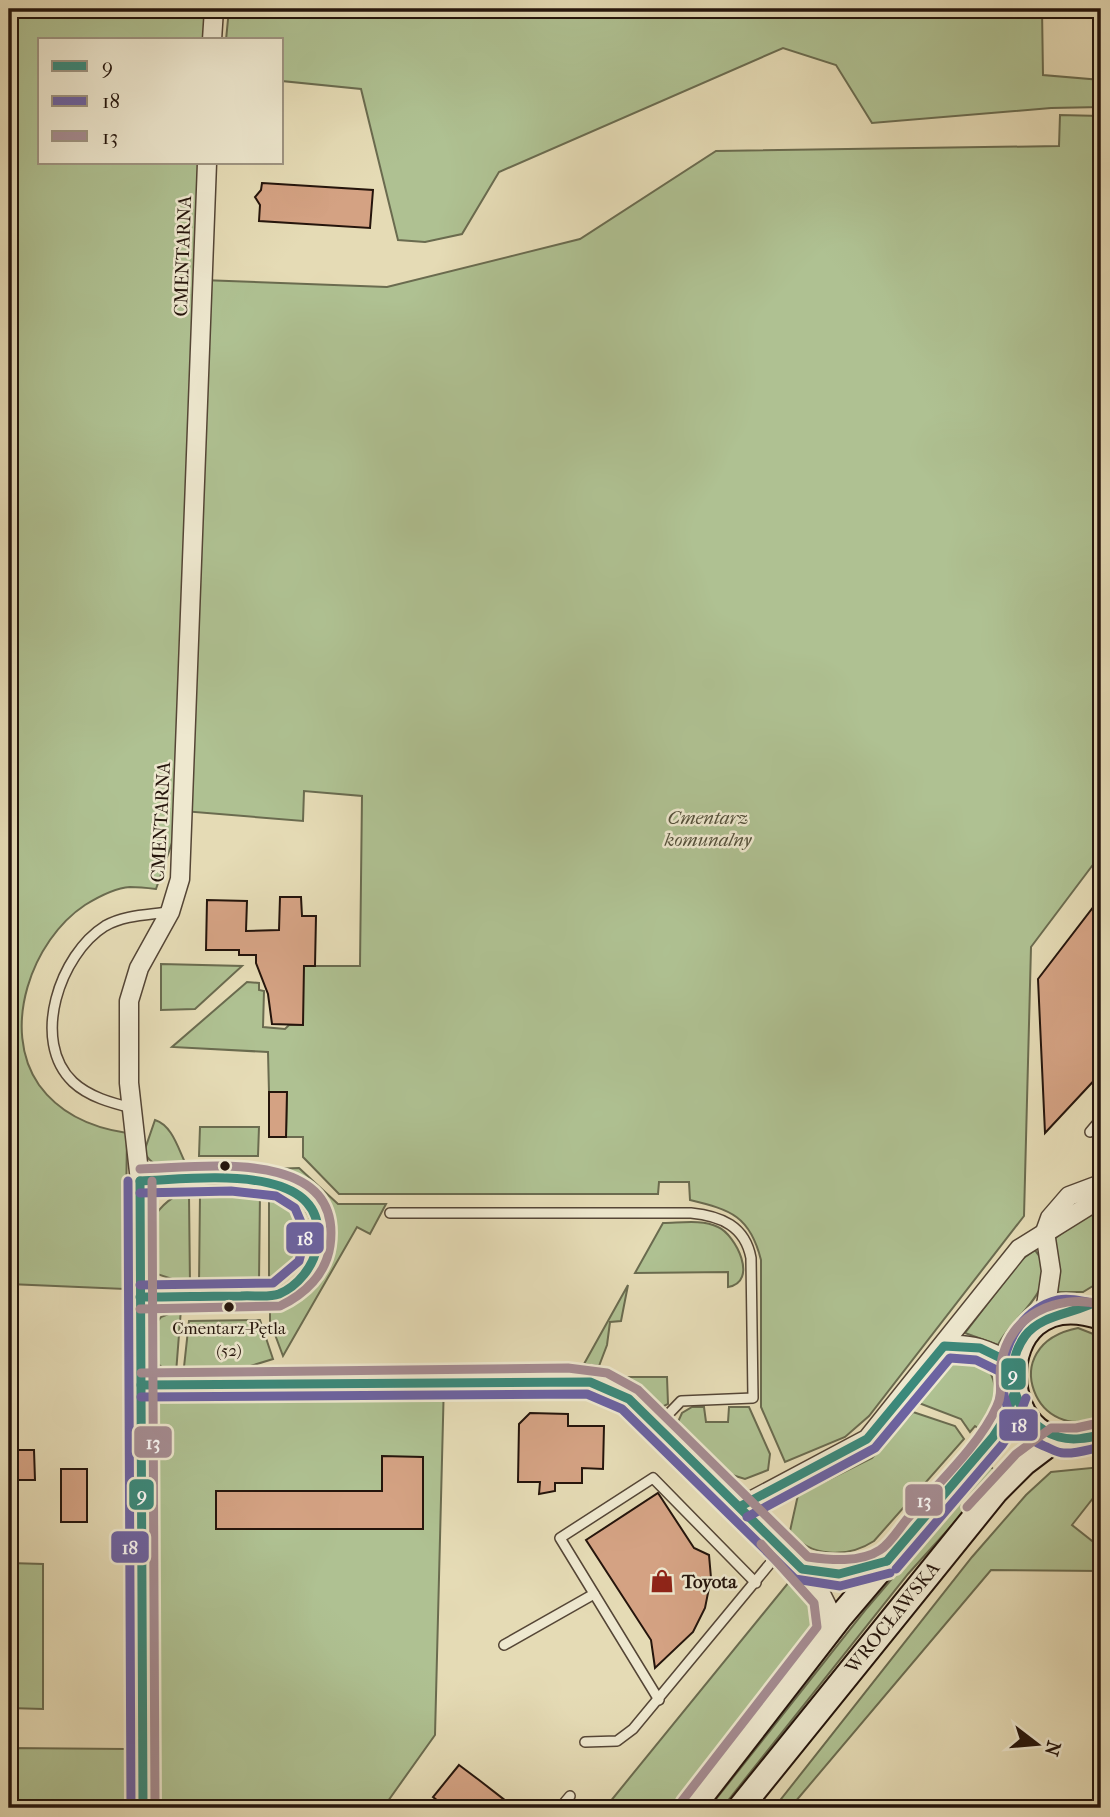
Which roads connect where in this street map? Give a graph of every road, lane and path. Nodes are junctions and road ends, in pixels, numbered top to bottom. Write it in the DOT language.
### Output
graph roads {
  1 [pos="214,9"];
  2 [pos="212,38"];
  3 [pos="207,164"];
  4 [pos="170,912"];
  5 [pos="132,1108"];
  6 [pos="1101,1119"];
  7 [pos="1090,1132"];
  8 [pos="140,1181"];
  9 [pos="1101,1184"];
  10 [pos="1101,1198"];
  11 [pos="390,1213"];
  12 [pos="1045,1231"];
  13 [pos="141,1297"];
  14 [pos="1101,1299"];
  15 [pos="1077,1311"];
  16 [pos="1101,1317"];
  17 [pos="1044,1320"];
  18 [pos="944,1346"];
  19 [pos="1013,1364"];
  20 [pos="141,1385"];
  21 [pos="1014,1394"];
  22 [pos="657,1426"];
  23 [pos="1101,1435"];
  24 [pos="1057,1438"];
  25 [pos="741,1506"];
  26 [pos="782,1549"];
  27 [pos="887,1561"];
  28 [pos="802,1569"];
  29 [pos="756,1583"];
  30 [pos="594,1594"];
  31 [pos="829,1631"];
  32 [pos="504,1645"];
  33 [pos="659,1700"];
  34 [pos="585,1742"];
  35 [pos="570,1796"];
  36 [pos="143,1808"];
  37 [pos="561,1808"];
  38 [pos="692,1808"];
  39 [pos="740,1808"];
  1 -- 2 [label="street"];
  3 -- 4 [label="street, CMENTARNA"];
  4 -- 5 [label="street, CMENTARNA"];
  4 -- 5 [label="lane"];
  5 -- 8 [label="street, CMENTARNA"];
  6 -- 7 [label="lane"];
  8 -- 13 [label="street, CMENTARNA"];
  8 -- 13 [label="lane"];
  9 -- 12 [label="street"];
  10 -- 12 [label="street"];
  11 -- 22 [label="lane"];
  12 -- 17 [label="street"];
  12 -- 18 [label="street"];
  13 -- 20 [label="street, CMENTARNA"];
  14 -- 15 [label="main road"];
  15 -- 16 [label="main road"];
  15 -- 17 [label="main road"];
  17 -- 19 [label="main road"];
  18 -- 19 [label="street"];
  18 -- 25 [label="street"];
  19 -- 21 [label="main road"];
  20 -- 22 [label="street"];
  20 -- 36 [label="street, CMENTARNA"];
  21 -- 24 [label="main road"];
  21 -- 27 [label="main road, WROCŁAWSKA"];
  22 -- 25 [label="street"];
  23 -- 24 [label="main road"];
  24 -- 39 [label="main road, WROCŁAWSKA"];
  25 -- 26 [label="street"];
  26 -- 28 [label="street"];
  26 -- 29 [label="lane"];
  27 -- 28 [label="street"];
  27 -- 31 [label="main road, WROCŁAWSKA"];
  28 -- 31 [label="street"];
  29 -- 30 [label="lane"];
  29 -- 33 [label="lane"];
  30 -- 32 [label="lane"];
  30 -- 33 [label="lane"];
  31 -- 38 [label="main road, WROCŁAWSKA"];
  33 -- 34 [label="lane"];
  35 -- 37 [label="lane"];
}
